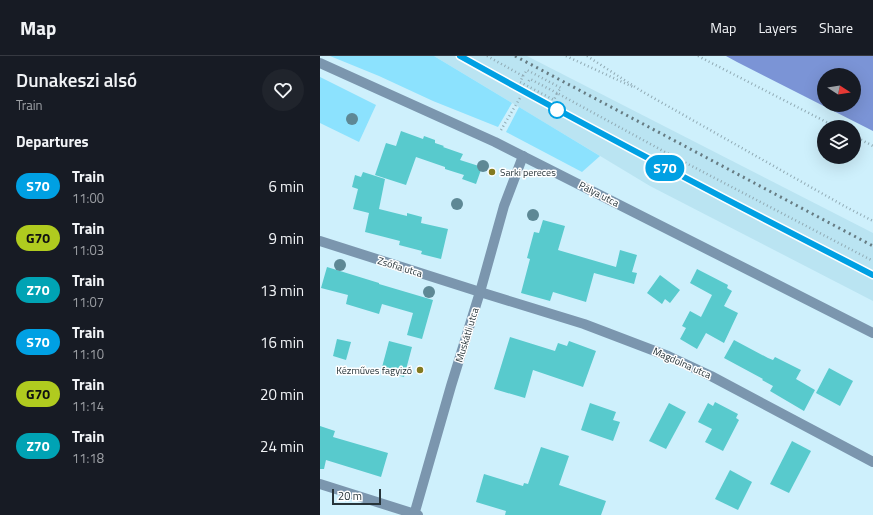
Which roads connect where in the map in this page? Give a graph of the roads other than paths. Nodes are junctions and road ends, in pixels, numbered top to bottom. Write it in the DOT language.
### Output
graph roads {
  1 [pos="320,63"];
  2 [pos="523,156"];
  3 [pos="320,241"];
  4 [pos="480,292"];
  5 [pos="873,333"];
  6 [pos="873,462"];
  7 [pos="320,484"];
  8 [pos="415,515"];
  1 -- 2 [label="street, Pálya utca"];
  2 -- 4 [label="street, Muskátli utca"];
  2 -- 5 [label="street, Pálya utca"];
  3 -- 4 [label="street, Zsófia utca"];
  4 -- 6 [label="street, Magdolna utca"];
  4 -- 8 [label="street, Muskátli utca"];
  7 -- 8 [label="street"];
}
